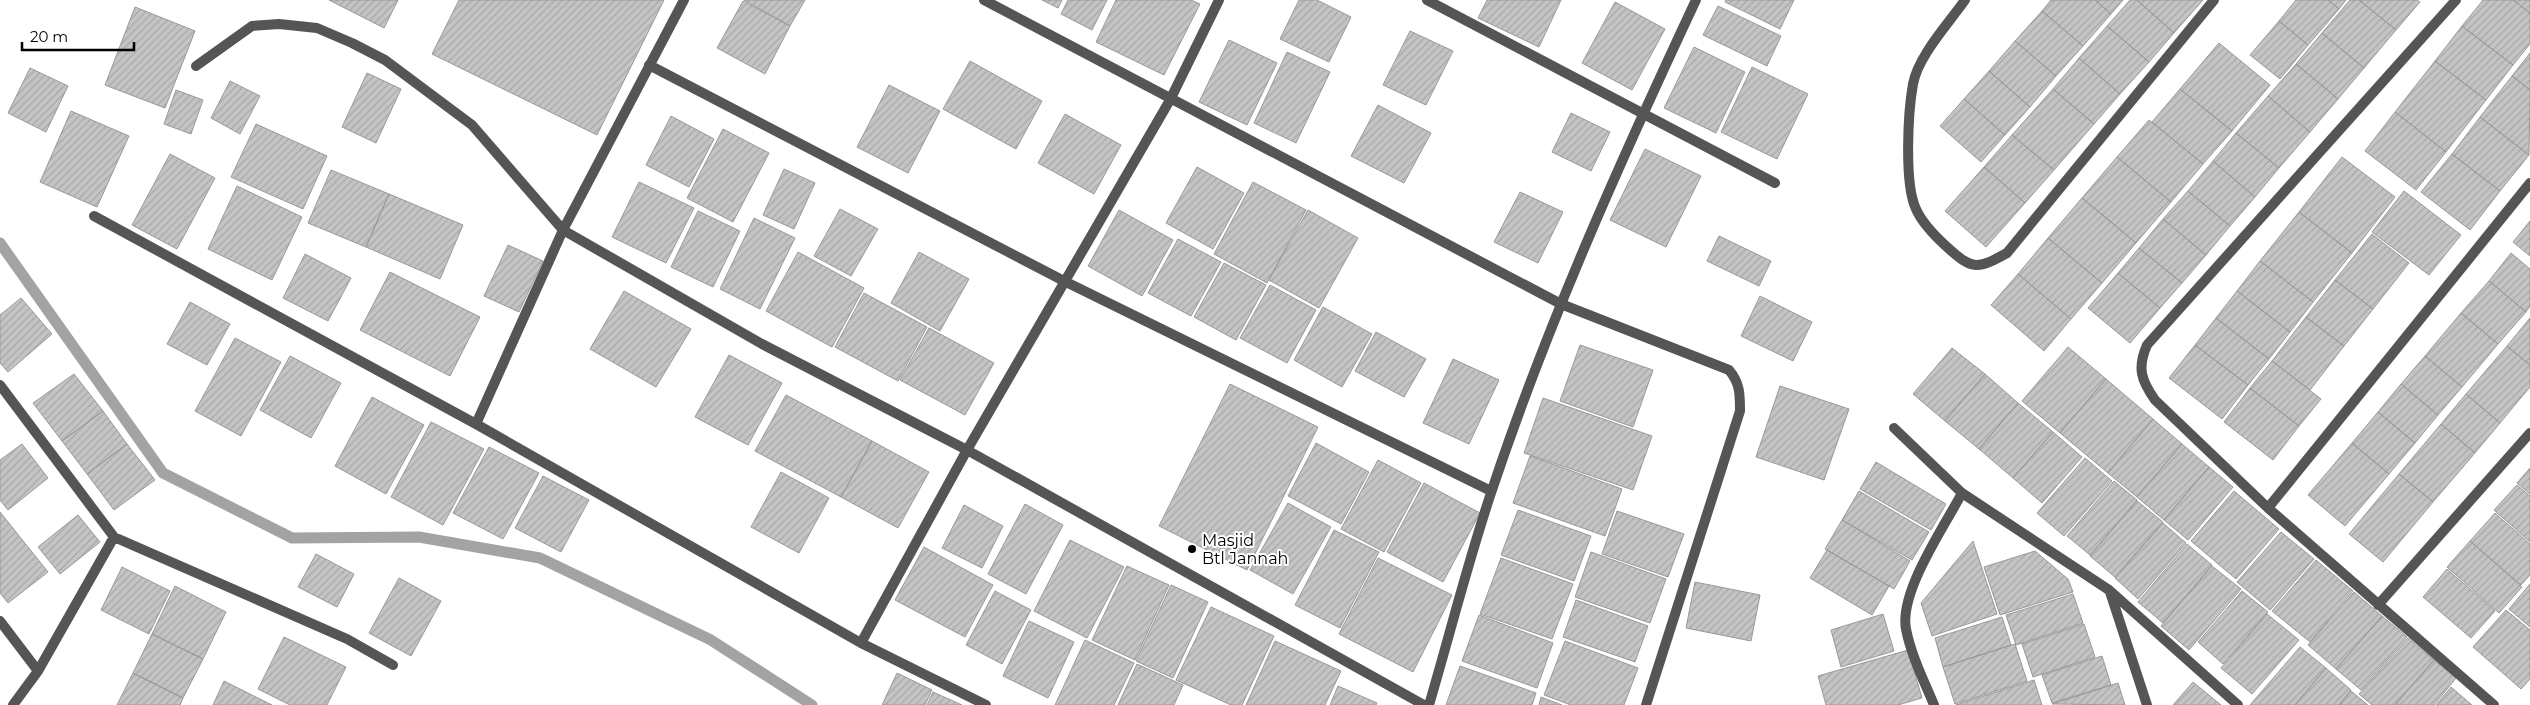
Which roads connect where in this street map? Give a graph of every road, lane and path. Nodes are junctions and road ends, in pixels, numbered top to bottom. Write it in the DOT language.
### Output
graph roads {
  1 [pos="684,0"];
  2 [pos="984,0"];
  3 [pos="1219,0"];
  4 [pos="1427,0"];
  5 [pos="1696,0"];
  6 [pos="1965,0"];
  7 [pos="2214,0"];
  8 [pos="2456,0"];
  9 [pos="650,65"];
  10 [pos="196,66"];
  11 [pos="1170,100"];
  12 [pos="1642,114"];
  13 [pos="1775,183"];
  14 [pos="2530,183"];
  15 [pos="94,216"];
  16 [pos="562,230"];
  17 [pos="1064,281"];
  18 [pos="1561,304"];
  19 [pos="0,385"];
  20 [pos="476,424"];
  21 [pos="1894,428"];
  22 [pos="2530,433"];
  23 [pos="966,450"];
  24 [pos="1492,491"];
  25 [pos="1962,493"];
  26 [pos="2268,508"];
  27 [pos="114,537"];
  28 [pos="2109,590"];
  29 [pos="2378,605"];
  30 [pos="0,621"];
  31 [pos="862,643"];
  32 [pos="394,665"];
  33 [pos="38,671"];
  34 [pos="13,705"];
  35 [pos="986,705"];
  36 [pos="1424,705"];
  37 [pos="1429,705"];
  38 [pos="1646,705"];
  39 [pos="1934,705"];
  40 [pos="2147,705"];
  41 [pos="2238,705"];
  42 [pos="2494,705"];
  1 -- 9 [label="street"];
  2 -- 11 [label="street"];
  3 -- 11 [label="street"];
  4 -- 12 [label="street"];
  5 -- 12 [label="street"];
  6 -- 7 [label="street"];
  8 -- 26 [label="street"];
  9 -- 16 [label="street"];
  9 -- 17 [label="street"];
  10 -- 16 [label="street"];
  11 -- 17 [label="street"];
  11 -- 18 [label="street"];
  12 -- 13 [label="street"];
  12 -- 18 [label="street"];
  14 -- 26 [label="street"];
  15 -- 20 [label="street"];
  16 -- 20 [label="street"];
  16 -- 23 [label="street"];
  17 -- 23 [label="street"];
  17 -- 24 [label="street"];
  18 -- 24 [label="street"];
  18 -- 38 [label="street"];
  19 -- 27 [label="street"];
  20 -- 31 [label="street"];
  21 -- 25 [label="street"];
  22 -- 29 [label="street"];
  23 -- 31 [label="street"];
  23 -- 36 [label="street"];
  24 -- 37 [label="street"];
  25 -- 28 [label="street"];
  25 -- 39 [label="street"];
  26 -- 29 [label="street"];
  27 -- 32 [label="street"];
  27 -- 33 [label="street"];
  28 -- 40 [label="street"];
  28 -- 41 [label="street"];
  29 -- 42 [label="street"];
  30 -- 33 [label="street"];
  31 -- 35 [label="street"];
  33 -- 34 [label="street"];
}
